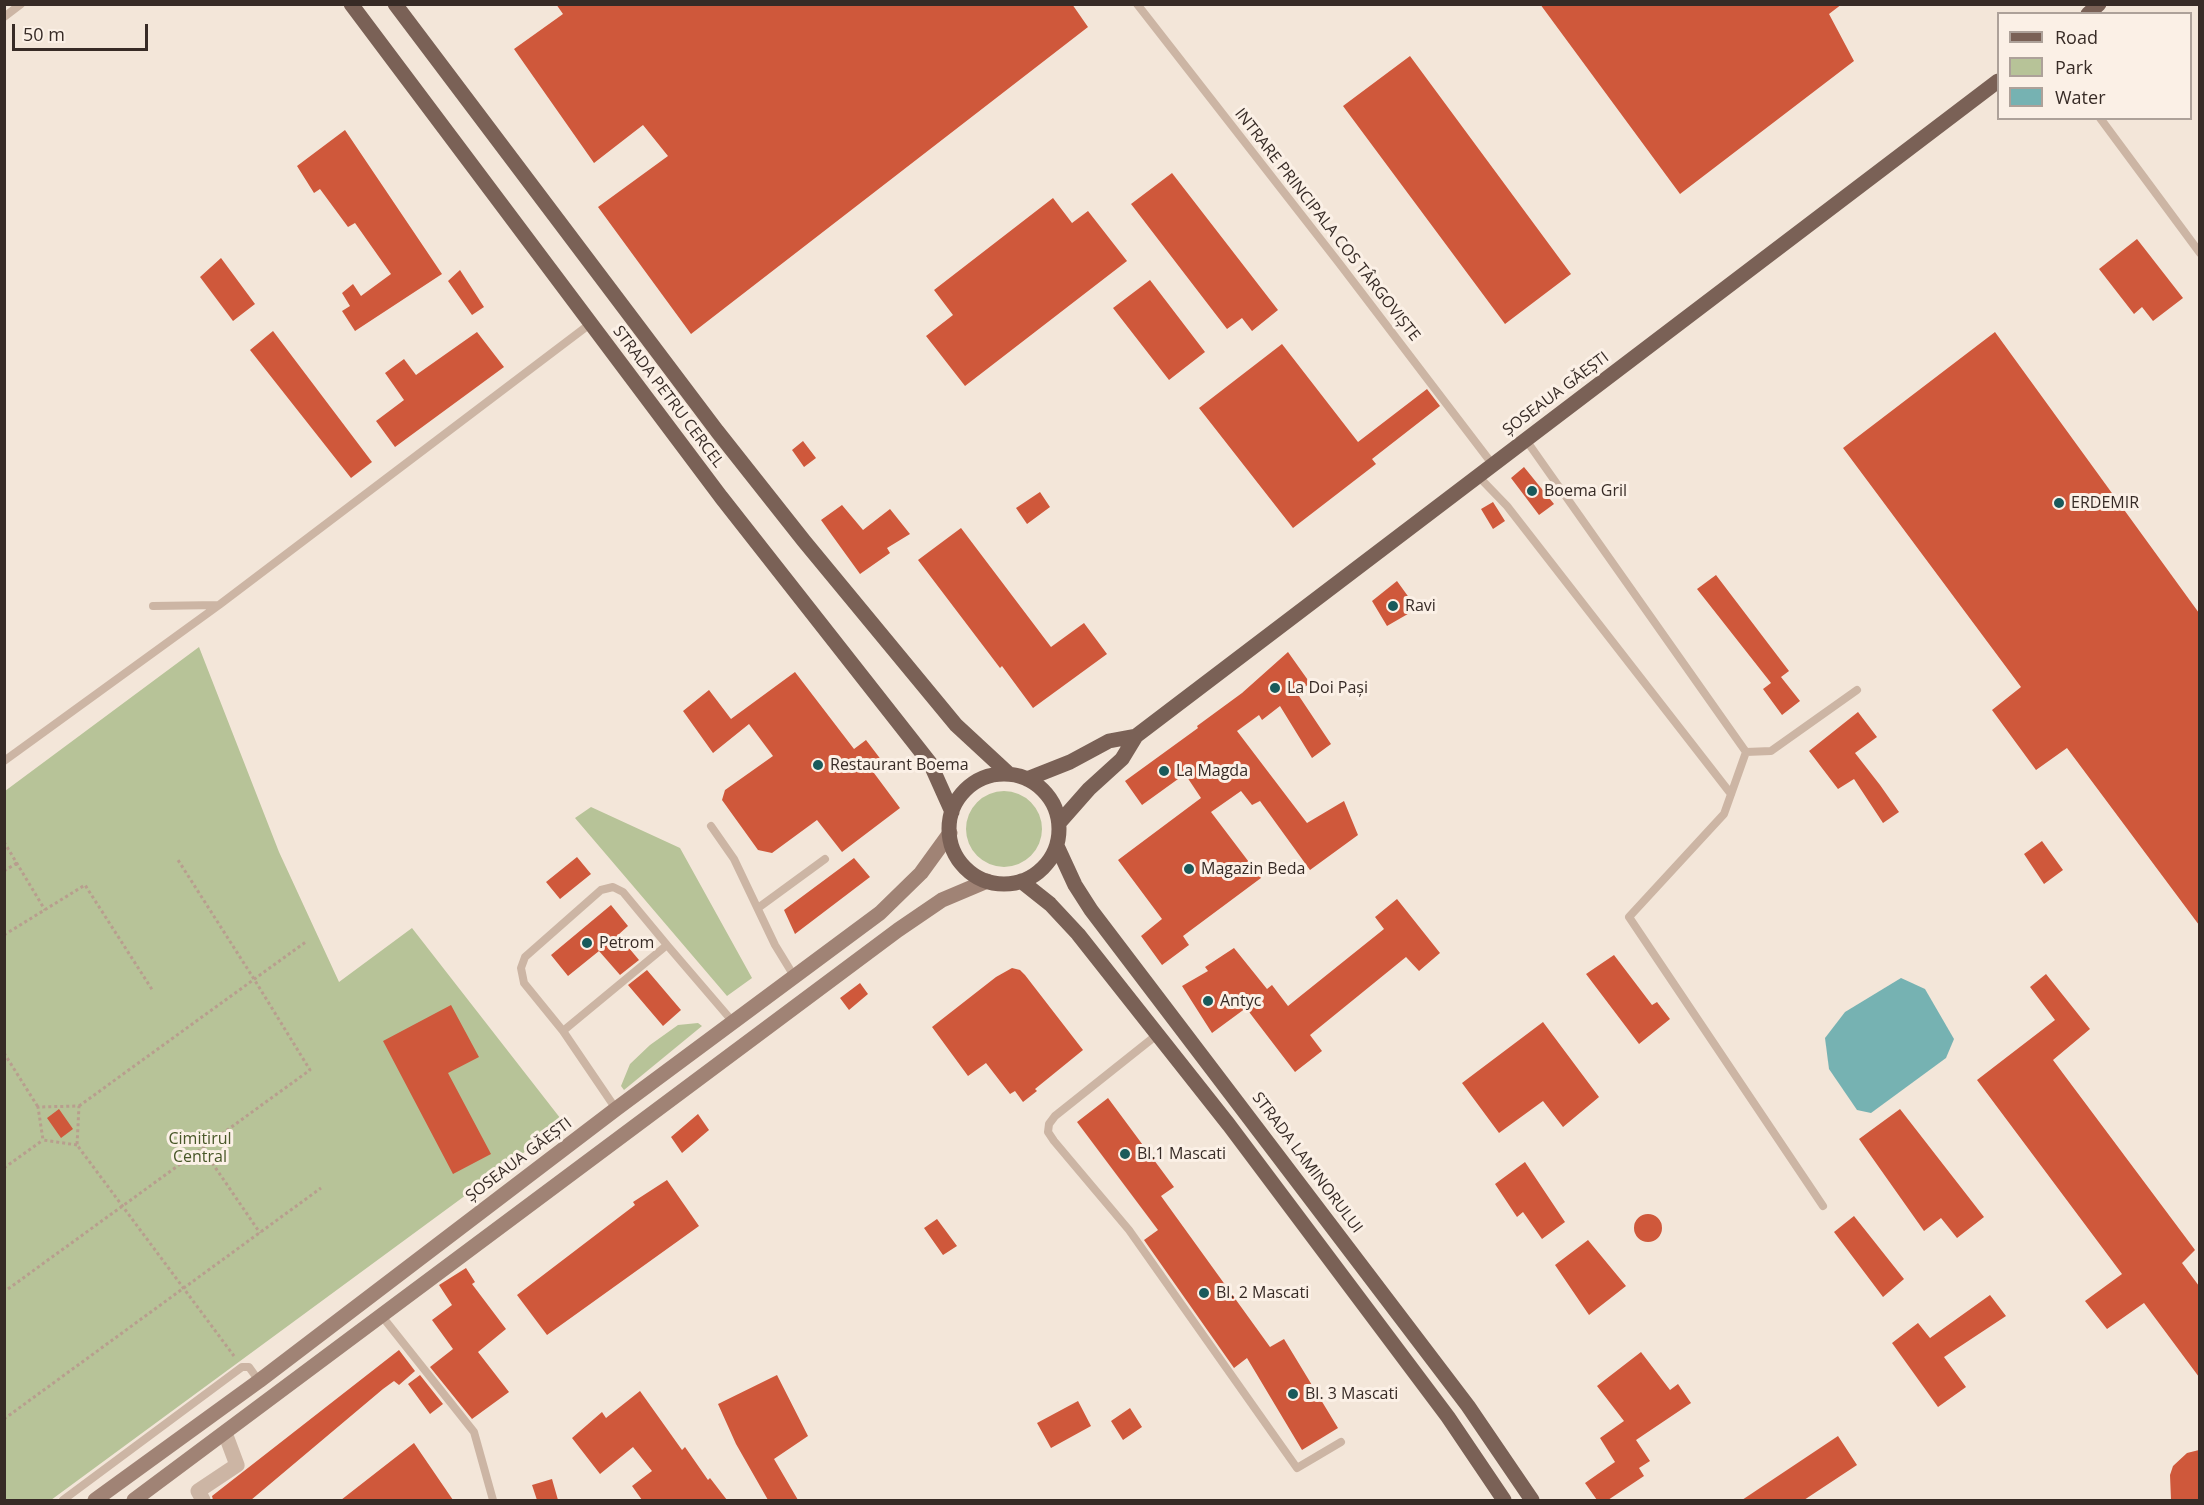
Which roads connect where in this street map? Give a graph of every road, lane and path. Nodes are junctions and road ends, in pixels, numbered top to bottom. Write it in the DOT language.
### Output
graph roads {
  1 [pos="21,4"];
  2 [pos="351,4"];
  3 [pos="395,4"];
  4 [pos="1137,4"];
  5 [pos="4,17"];
  6 [pos="1997,82"];
  7 [pos="2101,120"];
  8 [pos="2199,253"];
  9 [pos="591,324"];
  10 [pos="1526,440"];
  11 [pos="1493,465"];
  12 [pos="1478,476"];
  13 [pos="219,605"];
  14 [pos="153,606"];
  15 [pos="1857,690"];
  16 [pos="1136,736"];
  17 [pos="1746,753"];
  18 [pos="4,760"];
  19 [pos="1009,774"];
  20 [pos="1027,779"];
  21 [pos="1731,794"];
  22 [pos="952,812"];
  23 [pos="1059,823"];
  24 [pos="711,826"];
  25 [pos="950,833"];
  26 [pos="4,842"];
  27 [pos="1057,846"];
  28 [pos="825,859"];
  29 [pos="178,860"];
  30 [pos="17,863"];
  31 [pos="4,871"];
  32 [pos="987,881"];
  33 [pos="1021,881"];
  34 [pos="758,908"];
  35 [pos="45,910"];
  36 [pos="4,935"];
  37 [pos="307,941"];
  38 [pos="667,945"];
  39 [pos="795,976"];
  40 [pos="254,979"];
  41 [pos="153,991"];
  42 [pos="1176,1021"];
  43 [pos="734,1022"];
  44 [pos="563,1031"];
  45 [pos="1158,1034"];
  46 [pos="747,1042"];
  47 [pos="4,1053"];
  48 [pos="79,1106"];
  49 [pos="38,1107"];
  50 [pos="616,1109"];
  51 [pos="630,1128"];
  52 [pos="43,1140"];
  53 [pos="77,1145"];
  54 [pos="202,1148"];
  55 [pos="4,1168"];
  56 [pos="321,1188"];
  57 [pos="122,1205"];
  58 [pos="1823,1206"];
  59 [pos="260,1233"];
  60 [pos="184,1288"];
  61 [pos="8,1289"];
  62 [pos="381,1315"];
  63 [pos="242,1367"];
  64 [pos="259,1381"];
  65 [pos="272,1398"];
  66 [pos="4,1419"];
  67 [pos="225,1433"];
  68 [pos="1341,1442"];
  69 [pos="201,1496"];
  70 [pos="63,1500"];
  71 [pos="95,1500"];
  72 [pos="134,1500"];
  73 [pos="493,1500"];
  74 [pos="1504,1500"];
  75 [pos="1532,1500"];
  1 -- 5 [label="lane"];
  2 -- 9 [label="main road, STRADA PETRU CERCEL"];
  3 -- 19 [label="main road, STRADA PETRU CERCEL"];
  4 -- 11 [label="lane, INTRARE PRINCIPALA COS TÂRGOVIȘTE"];
  6 -- 10 [label="main road, ȘOSEAUA GĂEȘTI"];
  7 -- 8 [label="lane"];
  9 -- 13 [label="lane"];
  9 -- 22 [label="main road, STRADA PETRU CERCEL"];
  10 -- 11 [label="main road, ȘOSEAUA GĂEȘTI"];
  10 -- 17 [label="lane"];
  11 -- 12 [label="main road, ȘOSEAUA GĂEȘTI"];
  12 -- 16 [label="main road, ȘOSEAUA GĂEȘTI"];
  12 -- 21 [label="lane"];
  13 -- 14 [label="lane"];
  13 -- 18 [label="lane"];
  15 -- 17 [label="lane"];
  16 -- 20 [label="main road"];
  16 -- 23 [label="main road"];
  17 -- 21 [label="lane"];
  19 -- 20 [label="main road"];
  19 -- 22 [label="main road"];
  20 -- 23 [label="main road"];
  21 -- 58 [label="lane"];
  22 -- 25 [label="main road"];
  23 -- 27 [label="main road"];
  24 -- 34 [label="lane"];
  25 -- 32 [label="main road"];
  25 -- 39 [label="main road, ȘOSEAUA GĂEȘTI"];
  26 -- 30 [label="path"];
  27 -- 33 [label="main road"];
  27 -- 42 [label="main road, STRADA LAMINORULUI"];
  28 -- 34 [label="lane"];
  29 -- 40 [label="path"];
  30 -- 31 [label="path"];
  30 -- 35 [label="path"];
  32 -- 33 [label="main road"];
  32 -- 46 [label="main road"];
  33 -- 45 [label="main road"];
  34 -- 39 [label="lane"];
  35 -- 36 [label="path"];
  35 -- 41 [label="path"];
  37 -- 40 [label="path"];
  38 -- 43 [label="lane"];
  38 -- 44 [label="lane"];
  38 -- 44 [label="lane"];
  39 -- 43 [label="main road, ȘOSEAUA GĂEȘTI"];
  40 -- 48 [label="path"];
  40 -- 54 [label="path"];
  42 -- 45 [label="main road"];
  42 -- 75 [label="main road, STRADA LAMINORULUI"];
  43 -- 46 [label="main road"];
  43 -- 50 [label="main road, ȘOSEAUA GĂEȘTI"];
  44 -- 50 [label="lane"];
  45 -- 68 [label="lane"];
  45 -- 74 [label="main road"];
  46 -- 51 [label="main road"];
  47 -- 49 [label="path"];
  48 -- 49 [label="path"];
  48 -- 53 [label="path"];
  49 -- 52 [label="path"];
  50 -- 51 [label="main road"];
  50 -- 64 [label="main road, ȘOSEAUA GĂEȘTI"];
  51 -- 62 [label="main road"];
  52 -- 53 [label="path"];
  52 -- 55 [label="path"];
  53 -- 57 [label="path"];
  54 -- 57 [label="path"];
  54 -- 59 [label="path"];
  56 -- 59 [label="path"];
  57 -- 60 [label="path"];
  57 -- 61 [label="path"];
  59 -- 60 [label="path"];
  60 -- 63 [label="path"];
  60 -- 66 [label="path"];
  62 -- 65 [label="main road"];
  62 -- 73 [label="lane"];
  63 -- 64 [label="lane"];
  63 -- 70 [label="lane"];
  64 -- 65 [label="main road"];
  64 -- 71 [label="main road, ȘOSEAUA GĂEȘTI"];
  65 -- 67 [label="main road"];
  67 -- 69 [label="street"];
  67 -- 72 [label="main road"];
}
